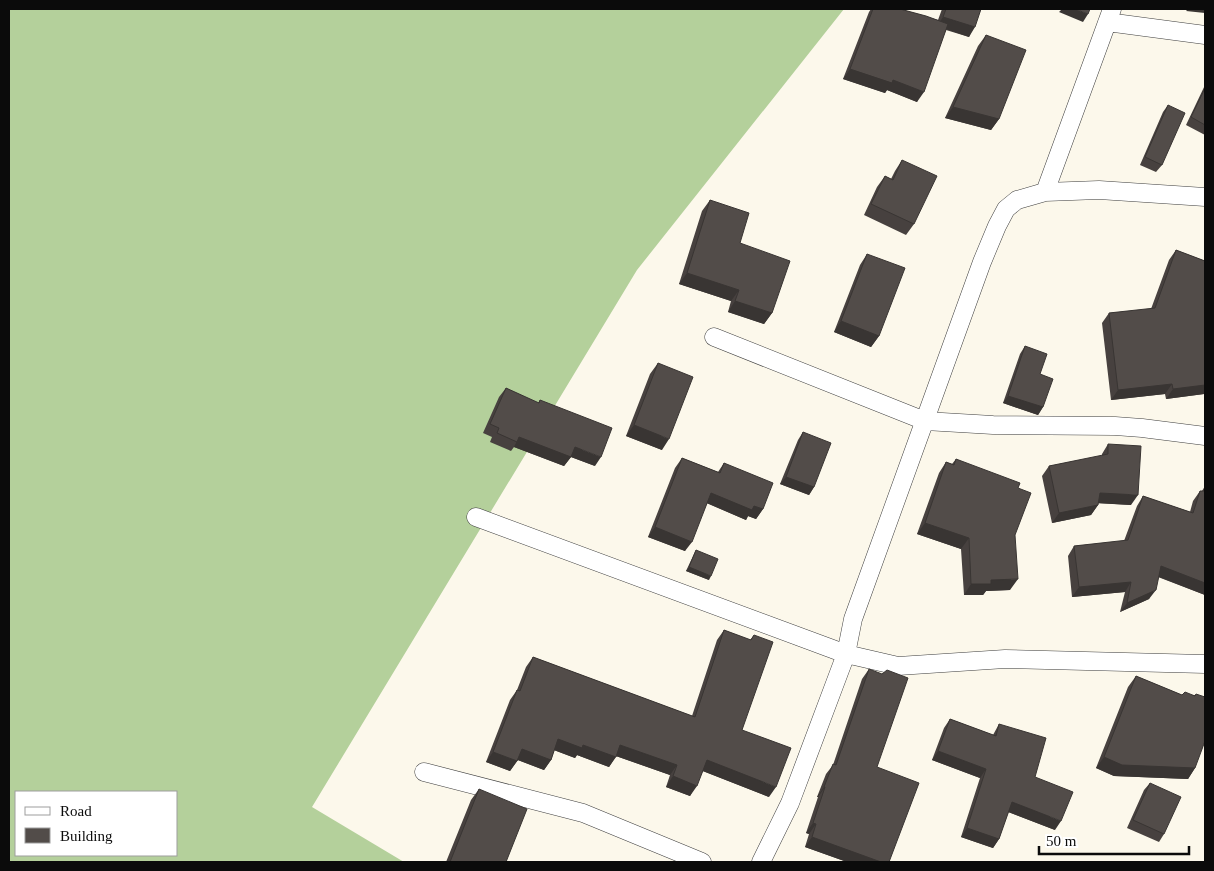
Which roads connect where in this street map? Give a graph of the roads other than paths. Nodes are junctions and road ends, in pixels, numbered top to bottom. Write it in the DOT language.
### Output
graph roads {
  1 [pos="1109,16"];
  2 [pos="1205,35"];
  3 [pos="1045,192"];
  4 [pos="1205,197"];
  5 [pos="714,337"];
  6 [pos="925,421"];
  7 [pos="1205,436"];
  8 [pos="476,517"];
  9 [pos="846,654"];
  10 [pos="1205,664"];
  11 [pos="424,772"];
  12 [pos="702,862"];
  13 [pos="761,862"];
  1 -- 2 [label="street"];
  1 -- 3 [label="street"];
  3 -- 4 [label="street"];
  3 -- 6 [label="street"];
  5 -- 6 [label="street"];
  6 -- 7 [label="street"];
  6 -- 9 [label="street"];
  8 -- 9 [label="street"];
  9 -- 10 [label="street"];
  9 -- 13 [label="street"];
  11 -- 12 [label="street"];
}
